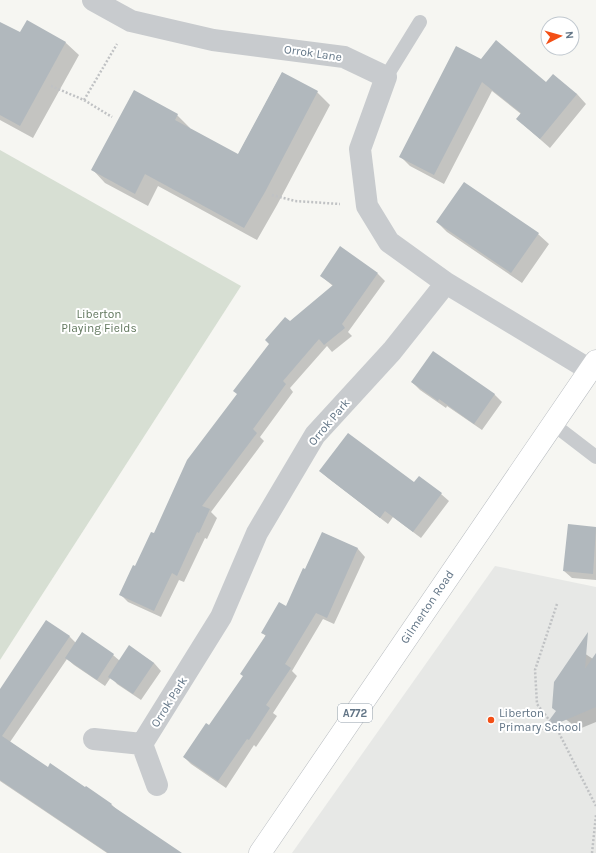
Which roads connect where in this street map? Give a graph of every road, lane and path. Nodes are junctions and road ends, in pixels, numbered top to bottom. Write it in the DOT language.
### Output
graph roads {
  1 [pos="93,0"];
  2 [pos="131,21"];
  3 [pos="420,22"];
  4 [pos="386,77"];
  5 [pos="51,86"];
  6 [pos="84,100"];
  7 [pos="112,117"];
  8 [pos="272,195"];
  9 [pos="367,206"];
  10 [pos="446,283"];
  11 [pos="593,365"];
  12 [pos="552,424"];
  13 [pos="596,457"];
  14 [pos="557,604"];
  15 [pos="94,739"];
  16 [pos="142,744"];
  17 [pos="157,785"];
  18 [pos="596,806"];
  19 [pos="596,815"];
  20 [pos="260,853"];
  21 [pos="592,853"];
  1 -- 2 [label="street, Orrok Lane"];
  2 -- 4 [label="street, Orrok Lane"];
  2 -- 6 [label="path"];
  3 -- 4 [label="lane"];
  4 -- 9 [label="street"];
  5 -- 6 [label="path"];
  6 -- 7 [label="path"];
  8 -- 9 [label="path"];
  9 -- 10 [label="street"];
  10 -- 11 [label="street"];
  10 -- 16 [label="street, Orrok Park"];
  11 -- 12 [label="main road, Gilmerton Road / A772"];
  12 -- 13 [label="lane"];
  12 -- 20 [label="main road, Gilmerton Road / A772"];
  14 -- 18 [label="path"];
  15 -- 16 [label="street"];
  16 -- 17 [label="street"];
  19 -- 21 [label="path"];
}
